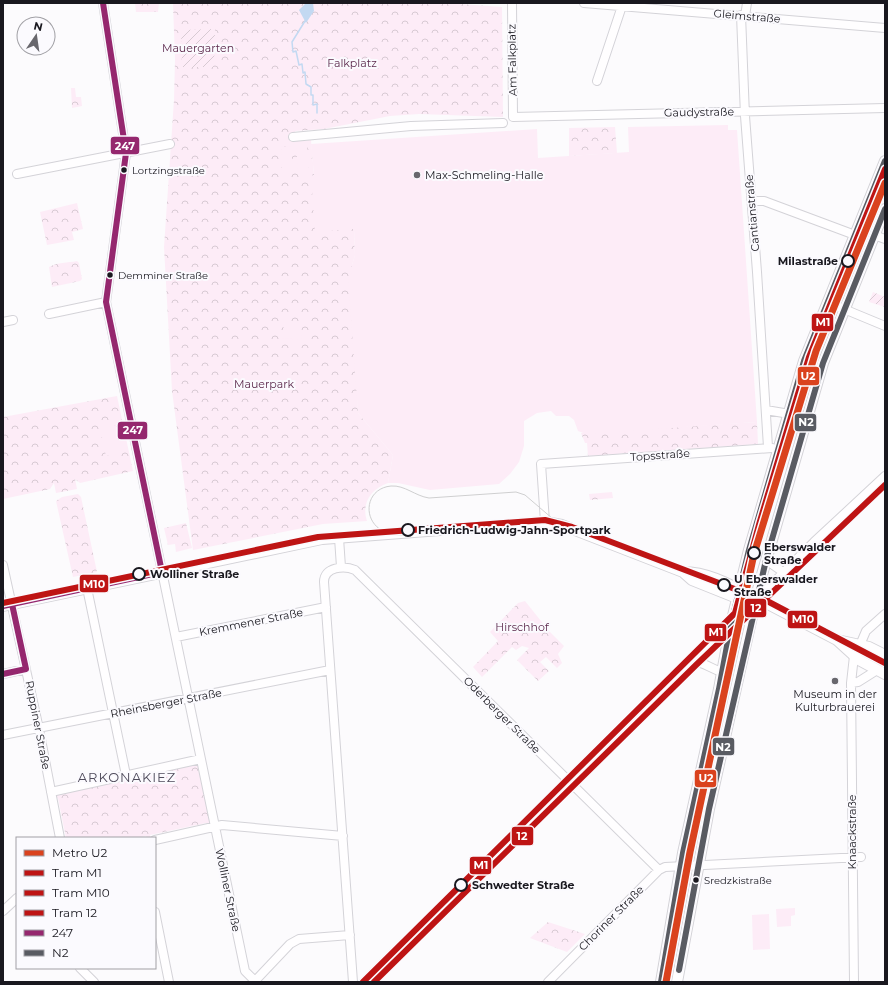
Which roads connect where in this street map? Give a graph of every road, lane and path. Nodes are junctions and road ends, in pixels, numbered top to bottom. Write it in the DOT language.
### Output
graph roads {
  1 [pos="103,3"];
  2 [pos="512,3"];
  3 [pos="584,3"];
  4 [pos="747,3"];
  5 [pos="623,5"];
  6 [pos="743,16"];
  7 [pos="885,28"];
  8 [pos="597,81"];
  9 [pos="885,108"];
  10 [pos="745,111"];
  11 [pos="513,117"];
  12 [pos="503,123"];
  13 [pos="293,137"];
  14 [pos="170,144"];
  15 [pos="126,153"];
  16 [pos="885,162"];
  17 [pos="17,174"];
  18 [pos="751,202"];
  19 [pos="885,209"];
  20 [pos="855,235"];
  21 [pos="874,235"];
  22 [pos="885,239"];
  23 [pos="106,302"];
  24 [pos="827,302"];
  25 [pos="844,309"];
  26 [pos="49,314"];
  27 [pos="13,320"];
  28 [pos="3,322"];
  29 [pos="885,326"];
  30 [pos="766,410"];
  31 [pos="788,413"];
  32 [pos="807,417"];
  33 [pos="768,447"];
  34 [pos="778,450"];
  35 [pos="885,476"];
  36 [pos="545,522"];
  37 [pos="339,538"];
  38 [pos="766,560"];
  39 [pos="3,565"];
  40 [pos="341,567"];
  41 [pos="162,572"];
  42 [pos="783,572"];
  43 [pos="87,588"];
  44 [pos="738,593"];
  45 [pos="756,600"];
  46 [pos="8,605"];
  47 [pos="326,607"];
  48 [pos="885,614"];
  49 [pos="731,621"];
  50 [pos="176,638"];
  51 [pos="837,640"];
  52 [pos="860,645"];
  53 [pos="885,655"];
  54 [pos="854,656"];
  55 [pos="689,662"];
  56 [pos="26,669"];
  57 [pos="330,670"];
  58 [pos="722,672"];
  59 [pos="881,672"];
  60 [pos="3,674"];
  61 [pos="740,675"];
  62 [pos="852,683"];
  63 [pos="188,698"];
  64 [pos="113,713"];
  65 [pos="39,729"];
  66 [pos="3,735"];
  67 [pos="201,759"];
  68 [pos="126,775"];
  69 [pos="569,780"];
  70 [pos="51,792"];
  71 [pos="215,827"];
  72 [pos="342,836"];
  73 [pos="60,837"];
  74 [pos="156,840"];
  75 [pos="852,856"];
  76 [pos="861,857"];
  77 [pos="699,864"];
  78 [pos="681,865"];
  79 [pos="659,870"];
  80 [pos="16,901"];
  81 [pos="3,911"];
  82 [pos="156,917"];
  83 [pos="350,936"];
  84 [pos="81,969"];
  85 [pos="254,981"];
  86 [pos="94,982"];
  87 [pos="170,982"];
  88 [pos="353,982"];
  89 [pos="364,982"];
  90 [pos="548,982"];
  91 [pos="661,982"];
  92 [pos="677,982"];
  93 [pos="854,982"];
  1 -- 15 [label="street, Wolliner Straße"];
  2 -- 11 [label="street, Am Falkplatz"];
  3 -- 5 [label="street, Gleimstraße"];
  4 -- 6 [label="street, Cantianstraße"];
  5 -- 6 [label="street, Gleimstraße"];
  5 -- 8 [label="street"];
  6 -- 7 [label="street, Gleimstraße"];
  6 -- 10 [label="street, Cantianstraße"];
  9 -- 10 [label="street, Gaudystraße"];
  10 -- 11 [label="street, Gaudystraße"];
  10 -- 18 [label="street, Cantianstraße"];
  12 -- 13 [label="street"];
  14 -- 15 [label="street"];
  15 -- 17 [label="street"];
  15 -- 23 [label="street, Wolliner Straße"];
  16 -- 20 [label="main road"];
  18 -- 20 [label="street"];
  18 -- 30 [label="street, Cantianstraße"];
  19 -- 21 [label="main road"];
  20 -- 24 [label="main road"];
  21 -- 22 [label="street"];
  21 -- 25 [label="main road"];
  23 -- 26 [label="street"];
  23 -- 41 [label="street, Wolliner Straße"];
  24 -- 25 [label="street"];
  24 -- 31 [label="main road"];
  25 -- 29 [label="street"];
  25 -- 32 [label="main road"];
  27 -- 28 [label="street"];
  30 -- 31 [label="street"];
  30 -- 33 [label="street, Cantianstraße"];
  31 -- 32 [label="street"];
  31 -- 34 [label="main road"];
  32 -- 38 [label="main road"];
  33 -- 34 [label="street, Topsstraße"];
  33 -- 36 [label="street, Topsstraße"];
  34 -- 44 [label="main road"];
  35 -- 42 [label="street"];
  36 -- 37 [label="main road"];
  36 -- 44 [label="main road"];
  37 -- 40 [label="street"];
  37 -- 41 [label="main road"];
  38 -- 42 [label="street"];
  38 -- 45 [label="main road"];
  39 -- 46 [label="street, Ruppiner Straße"];
  40 -- 47 [label="street"];
  40 -- 69 [label="street, Oderberger Straße"];
  41 -- 43 [label="main road"];
  41 -- 50 [label="street, Wolliner Straße"];
  42 -- 45 [label="street"];
  43 -- 46 [label="main road"];
  43 -- 64 [label="street"];
  44 -- 45 [label="main road"];
  44 -- 49 [label="main road"];
  45 -- 51 [label="main road"];
  45 -- 61 [label="main road"];
  46 -- 56 [label="street, Ruppiner Straße"];
  47 -- 50 [label="street, Kremmener Straße"];
  47 -- 57 [label="street"];
  48 -- 52 [label="street"];
  49 -- 55 [label="street"];
  49 -- 58 [label="main road"];
  50 -- 63 [label="street, Wolliner Straße"];
  51 -- 52 [label="main road"];
  51 -- 54 [label="main road"];
  52 -- 53 [label="main road"];
  54 -- 59 [label="main road"];
  54 -- 62 [label="street, Knaackstraße"];
  55 -- 58 [label="street"];
  55 -- 69 [label="street"];
  56 -- 60 [label="street"];
  56 -- 65 [label="street, Ruppiner Straße"];
  57 -- 63 [label="street, Rheinsberger Straße"];
  57 -- 72 [label="street"];
  58 -- 61 [label="main road"];
  58 -- 78 [label="main road"];
  59 -- 62 [label="street"];
  61 -- 77 [label="main road"];
  62 -- 75 [label="street, Knaackstraße"];
  63 -- 64 [label="street, Rheinsberger Straße"];
  63 -- 67 [label="street, Wolliner Straße"];
  64 -- 65 [label="street, Rheinsberger Straße"];
  64 -- 68 [label="street"];
  65 -- 66 [label="street, Rheinsberger Straße"];
  65 -- 70 [label="street, Ruppiner Straße"];
  67 -- 68 [label="street"];
  67 -- 71 [label="street, Wolliner Straße"];
  68 -- 70 [label="street"];
  69 -- 79 [label="street, Oderberger Straße"];
  69 -- 89 [label="street"];
  70 -- 73 [label="street, Ruppiner Straße"];
  71 -- 72 [label="street"];
  71 -- 74 [label="street"];
  71 -- 85 [label="street, Wolliner Straße"];
  72 -- 83 [label="street"];
  75 -- 76 [label="street"];
  75 -- 77 [label="street"];
  75 -- 93 [label="street, Knaackstraße"];
  77 -- 78 [label="street"];
  77 -- 92 [label="main road"];
  78 -- 79 [label="street"];
  78 -- 91 [label="main road"];
  79 -- 90 [label="street, Choriner Straße"];
  80 -- 81 [label="street"];
  82 -- 87 [label="street"];
  83 -- 85 [label="street"];
  83 -- 88 [label="street"];
  84 -- 86 [label="street"];
}
